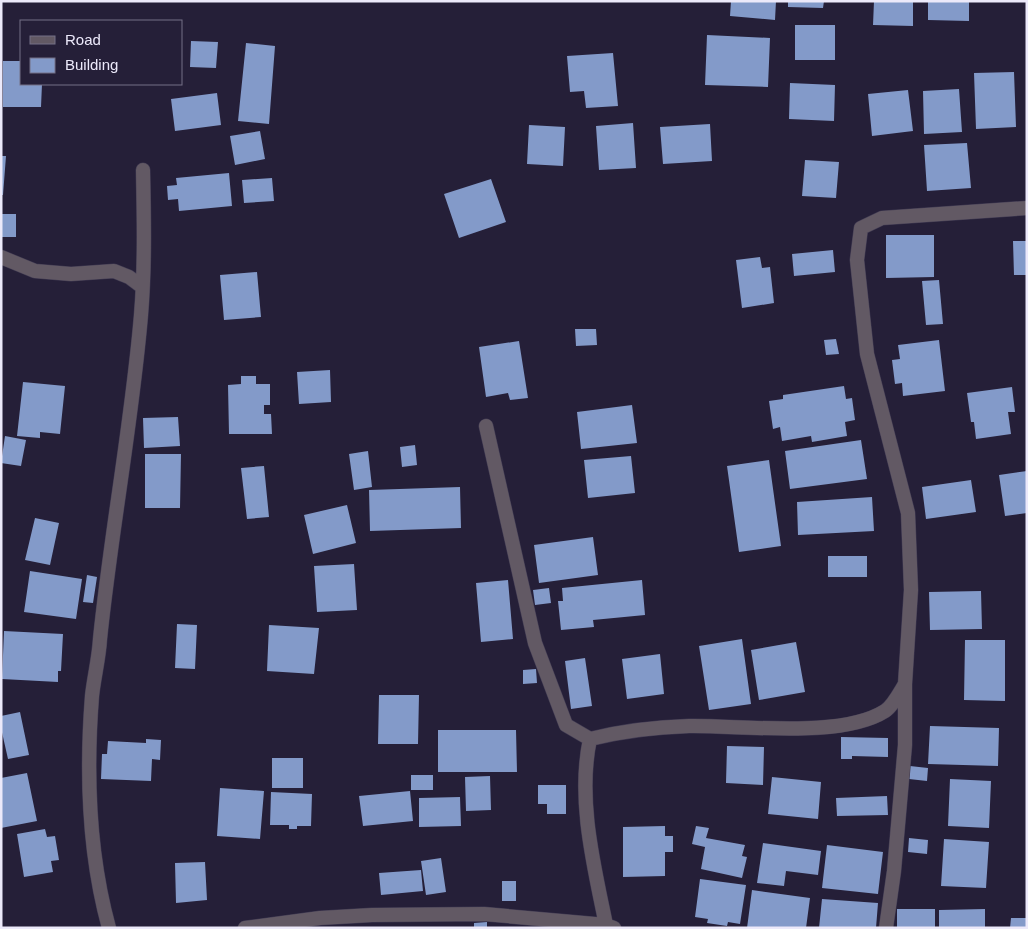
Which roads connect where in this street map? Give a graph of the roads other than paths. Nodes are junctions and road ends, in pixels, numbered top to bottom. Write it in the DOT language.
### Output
graph roads {
  1 [pos="143,170"];
  2 [pos="1027,208"];
  3 [pos="1,257"];
  4 [pos="141,286"];
  5 [pos="486,426"];
  6 [pos="905,684"];
  7 [pos="590,739"];
  8 [pos="610,926"];
  9 [pos="109,928"];
  10 [pos="245,928"];
  11 [pos="886,928"];
  1 -- 4 [label="street"];
  2 -- 6 [label="street"];
  3 -- 4 [label="street"];
  4 -- 9 [label="street"];
  5 -- 7 [label="street"];
  6 -- 7 [label="street"];
  6 -- 11 [label="street"];
  7 -- 8 [label="street"];
  8 -- 10 [label="street"];
}
